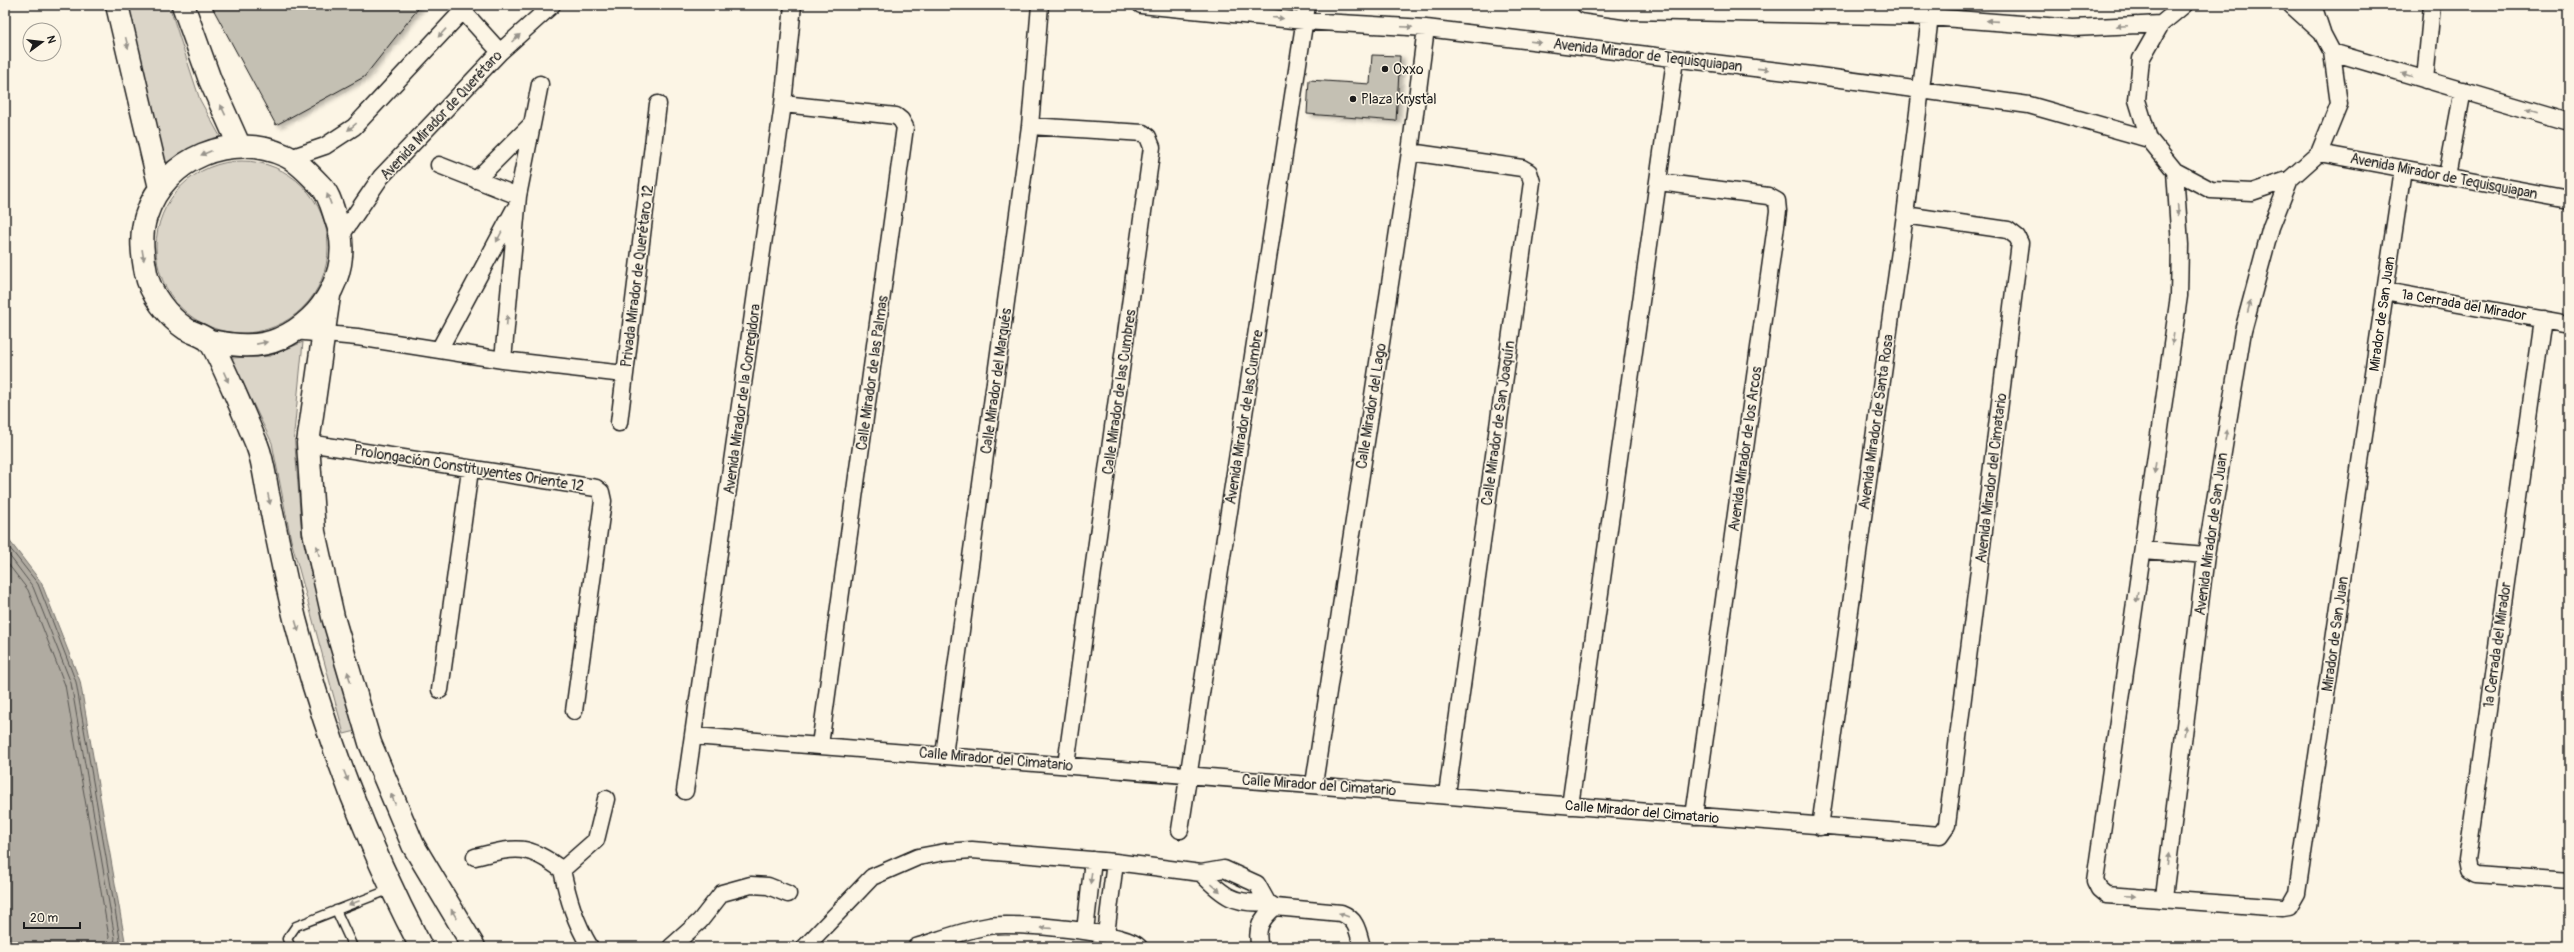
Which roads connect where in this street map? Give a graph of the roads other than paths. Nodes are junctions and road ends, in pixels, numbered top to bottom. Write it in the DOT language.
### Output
graph roads {
  1 [pos="117,5"];
  2 [pos="183,5"];
  3 [pos="552,5"];
  4 [pos="793,5"];
  5 [pos="1040,5"];
  6 [pos="1141,5"];
  7 [pos="1585,5"];
  8 [pos="2184,5"];
  9 [pos="2291,5"];
  10 [pos="2313,5"];
  11 [pos="2432,5"];
  12 [pos="465,8"];
  13 [pos="1811,10"];
  14 [pos="1306,13"];
  15 [pos="1930,17"];
  16 [pos="2161,24"];
  17 [pos="1426,28"];
  18 [pos="2322,34"];
  19 [pos="500,52"];
  20 [pos="2332,52"];
  21 [pos="1675,60"];
  22 [pos="2424,80"];
  23 [pos="540,84"];
  24 [pos="2463,90"];
  25 [pos="1922,91"];
  26 [pos="658,104"];
  27 [pos="783,104"];
  28 [pos="2569,122"];
  29 [pos="530,126"];
  30 [pos="1030,126"];
  31 [pos="2149,139"];
  32 [pos="240,145"];
  33 [pos="1410,152"];
  34 [pos="2320,153"];
  35 [pos="290,158"];
  36 [pos="438,165"];
  37 [pos="2403,169"];
  38 [pos="2175,171"];
  39 [pos="2447,176"];
  40 [pos="2290,179"];
  41 [pos="476,180"];
  42 [pos="1660,182"];
  43 [pos="160,188"];
  44 [pos="518,199"];
  45 [pos="2569,199"];
  46 [pos="1905,215"];
  47 [pos="342,234"];
  48 [pos="2385,291"];
  49 [pos="329,296"];
  50 [pos="2543,319"];
  51 [pos="2569,324"];
  52 [pos="294,331"];
  53 [pos="323,334"];
  54 [pos="210,341"];
  55 [pos="439,350"];
  56 [pos="503,360"];
  57 [pos="624,374"];
  58 [pos="619,423"];
  59 [pos="308,443"];
  60 [pos="470,470"];
  61 [pos="2144,550"];
  62 [pos="2206,555"];
  63 [pos="440,690"];
  64 [pos="574,711"];
  65 [pos="694,736"];
  66 [pos="370,743"];
  67 [pos="820,745"];
  68 [pos="335,750"];
  69 [pos="944,755"];
  70 [pos="1066,765"];
  71 [pos="1189,775"];
  72 [pos="1314,784"];
  73 [pos="686,791"];
  74 [pos="1448,794"];
  75 [pos="606,799"];
  76 [pos="1570,806"];
  77 [pos="1694,816"];
  78 [pos="1820,827"];
  79 [pos="1180,830"];
  80 [pos="1943,833"];
  81 [pos="475,857"];
  82 [pos="1093,860"];
  83 [pos="1115,862"];
  84 [pos="562,870"];
  85 [pos="1201,873"];
  86 [pos="2569,881"];
  87 [pos="391,889"];
  88 [pos="788,894"];
  89 [pos="2164,897"];
  90 [pos="1271,905"];
  91 [pos="336,910"];
  92 [pos="1085,931"];
  93 [pos="1106,934"];
  94 [pos="946,943"];
  95 [pos="291,947"];
  96 [pos="353,947"];
  97 [pos="421,947"];
  98 [pos="474,947"];
  99 [pos="590,947"];
  100 [pos="671,947"];
  101 [pos="805,947"];
  102 [pos="916,947"];
  103 [pos="1137,947"];
  104 [pos="1260,947"];
  105 [pos="1362,947"];
  1 -- 43 [label="street, one-way"];
  32 -- 2 [label="street, one-way"];
  19 -- 3 [label="street, Avenida Mirador de Querétaro, one-way"];
  4 -- 27 [label="street, Avenida Mirador de la Corregidora"];
  5 -- 30 [label="street, Calle Mirador del Marqués"];
  6 -- 14 [label="street, Avenida Mirador de Tequisquiapan, one-way"];
  7 -- 13 [label="street"];
  8 -- 16 [label="street"];
  9 -- 18 [label="street"];
  10 -- 18 [label="street"];
  11 -- 22 [label="street"];
  12 -- 19 [label="street"];
  12 -- 35 [label="street, one-way"];
  13 -- 15 [label="street"];
  14 -- 17 [label="street, Avenida Mirador de Tequisquiapan, one-way"];
  14 -- 71 [label="street, Avenida Mirador de las Cumbre"];
  16 -- 15 [label="street, one-way"];
  15 -- 25 [label="street, Avenida Mirador de Santa Rosa"];
  16 -- 31 [label="street"];
  17 -- 21 [label="street, Avenida Mirador de Tequisquiapan, one-way"];
  17 -- 33 [label="street, Calle Mirador del Lago"];
  18 -- 20 [label="street"];
  19 -- 47 [label="street, Avenida Mirador de Querétaro"];
  22 -- 20 [label="street, one-way"];
  20 -- 34 [label="street"];
  21 -- 25 [label="street, Avenida Mirador de Tequisquiapan, one-way"];
  21 -- 42 [label="street"];
  22 -- 24 [label="street"];
  23 -- 29 [label="street"];
  28 -- 24 [label="street, one-way"];
  24 -- 39 [label="street"];
  25 -- 31 [label="street, Avenida Mirador de Tequisquiapan"];
  25 -- 46 [label="street, Avenida Mirador de Santa Rosa"];
  26 -- 57 [label="street, Privada Mirador de Querétaro 12"];
  27 -- 65 [label="street, Avenida Mirador de la Corregidora"];
  27 -- 67 [label="street, Calle Mirador de las Palmas"];
  29 -- 41 [label="street"];
  29 -- 44 [label="street"];
  30 -- 69 [label="street, Calle Mirador del Marqués"];
  30 -- 70 [label="street, Calle Mirador de las Cumbres"];
  31 -- 38 [label="street"];
  32 -- 35 [label="street"];
  32 -- 43 [label="street, one-way"];
  33 -- 72 [label="street, Calle Mirador del Lago"];
  33 -- 74 [label="street, Calle Mirador de San Joaquín"];
  34 -- 37 [label="street, Avenida Mirador de Tequisquiapan"];
  34 -- 40 [label="street"];
  47 -- 35 [label="street, one-way"];
  36 -- 41 [label="street"];
  37 -- 39 [label="street, Avenida Mirador de Tequisquiapan"];
  37 -- 48 [label="street, Mirador de San Juan"];
  38 -- 40 [label="street"];
  38 -- 61 [label="street, one-way"];
  39 -- 45 [label="street, Avenida Mirador de Tequisquiapan"];
  62 -- 40 [label="street, Avenida Mirador de San Juan, one-way"];
  41 -- 44 [label="street"];
  42 -- 76 [label="street"];
  42 -- 77 [label="street, Avenida Mirador de los Arcos"];
  43 -- 54 [label="street, one-way"];
  44 -- 55 [label="street, one-way"];
  56 -- 44 [label="street, one-way"];
  46 -- 78 [label="street, Avenida Mirador de Santa Rosa"];
  46 -- 80 [label="street, Avenida Mirador del Cimatario"];
  47 -- 49 [label="street"];
  48 -- 50 [label="street, 1a Cerrada del Mirador"];
  48 -- 89 [label="street, Mirador de San Juan"];
  49 -- 52 [label="street"];
  49 -- 53 [label="street"];
  50 -- 51 [label="street, 1a Cerrada del Mirador"];
  50 -- 86 [label="street, 1a Cerrada del Mirador"];
  52 -- 53 [label="street, Privada Mirador de Querétaro 12"];
  54 -- 52 [label="street, one-way"];
  53 -- 55 [label="street, Privada Mirador de Querétaro 12"];
  53 -- 59 [label="street"];
  54 -- 68 [label="street, one-way"];
  55 -- 56 [label="street, Privada Mirador de Querétaro 12"];
  56 -- 57 [label="street, Privada Mirador de Querétaro 12"];
  57 -- 58 [label="street"];
  59 -- 60 [label="street, Prolongación Constituyentes Oriente 12"];
  66 -- 59 [label="street, one-way"];
  60 -- 63 [label="street"];
  60 -- 64 [label="street, Prolongación Constituyentes Oriente 12"];
  61 -- 62 [label="street"];
  61 -- 89 [label="street, Mirador de San Juan, one-way"];
  89 -- 62 [label="street, Avenida Mirador de San Juan, one-way"];
  65 -- 67 [label="street, Calle Mirador del Cimatario"];
  65 -- 73 [label="street, Avenida Mirador de la Corregidora"];
  66 -- 68 [label="street"];
  98 -- 66 [label="street, one-way"];
  67 -- 69 [label="street, Calle Mirador del Cimatario"];
  68 -- 87 [label="street, one-way"];
  69 -- 70 [label="street, Calle Mirador del Cimatario"];
  70 -- 71 [label="street, Calle Mirador del Cimatario"];
  71 -- 72 [label="street, Calle Mirador del Cimatario"];
  71 -- 79 [label="street, Avenida Mirador de las Cumbre"];
  72 -- 74 [label="street, Calle Mirador del Cimatario"];
  74 -- 76 [label="street, Calle Mirador del Cimatario"];
  75 -- 84 [label="street"];
  76 -- 77 [label="street, Calle Mirador del Cimatario"];
  77 -- 78 [label="street, Calle Mirador del Cimatario"];
  78 -- 80 [label="street, Calle Mirador del Cimatario"];
  81 -- 84 [label="street"];
  82 -- 83 [label="street"];
  82 -- 92 [label="street, one-way"];
  82 -- 101 [label="street"];
  83 -- 85 [label="street"];
  83 -- 93 [label="street"];
  84 -- 99 [label="street"];
  85 -- 90 [label="street, one-way"];
  85 -- 90 [label="street"];
  87 -- 91 [label="lane, one-way"];
  87 -- 97 [label="street"];
  88 -- 100 [label="street"];
  90 -- 104 [label="street"];
  105 -- 90 [label="street, one-way"];
  91 -- 95 [label="lane"];
  91 -- 96 [label="lane"];
  92 -- 93 [label="street"];
  92 -- 94 [label="street, one-way"];
  93 -- 103 [label="street"];
  94 -- 102 [label="street"];
}
